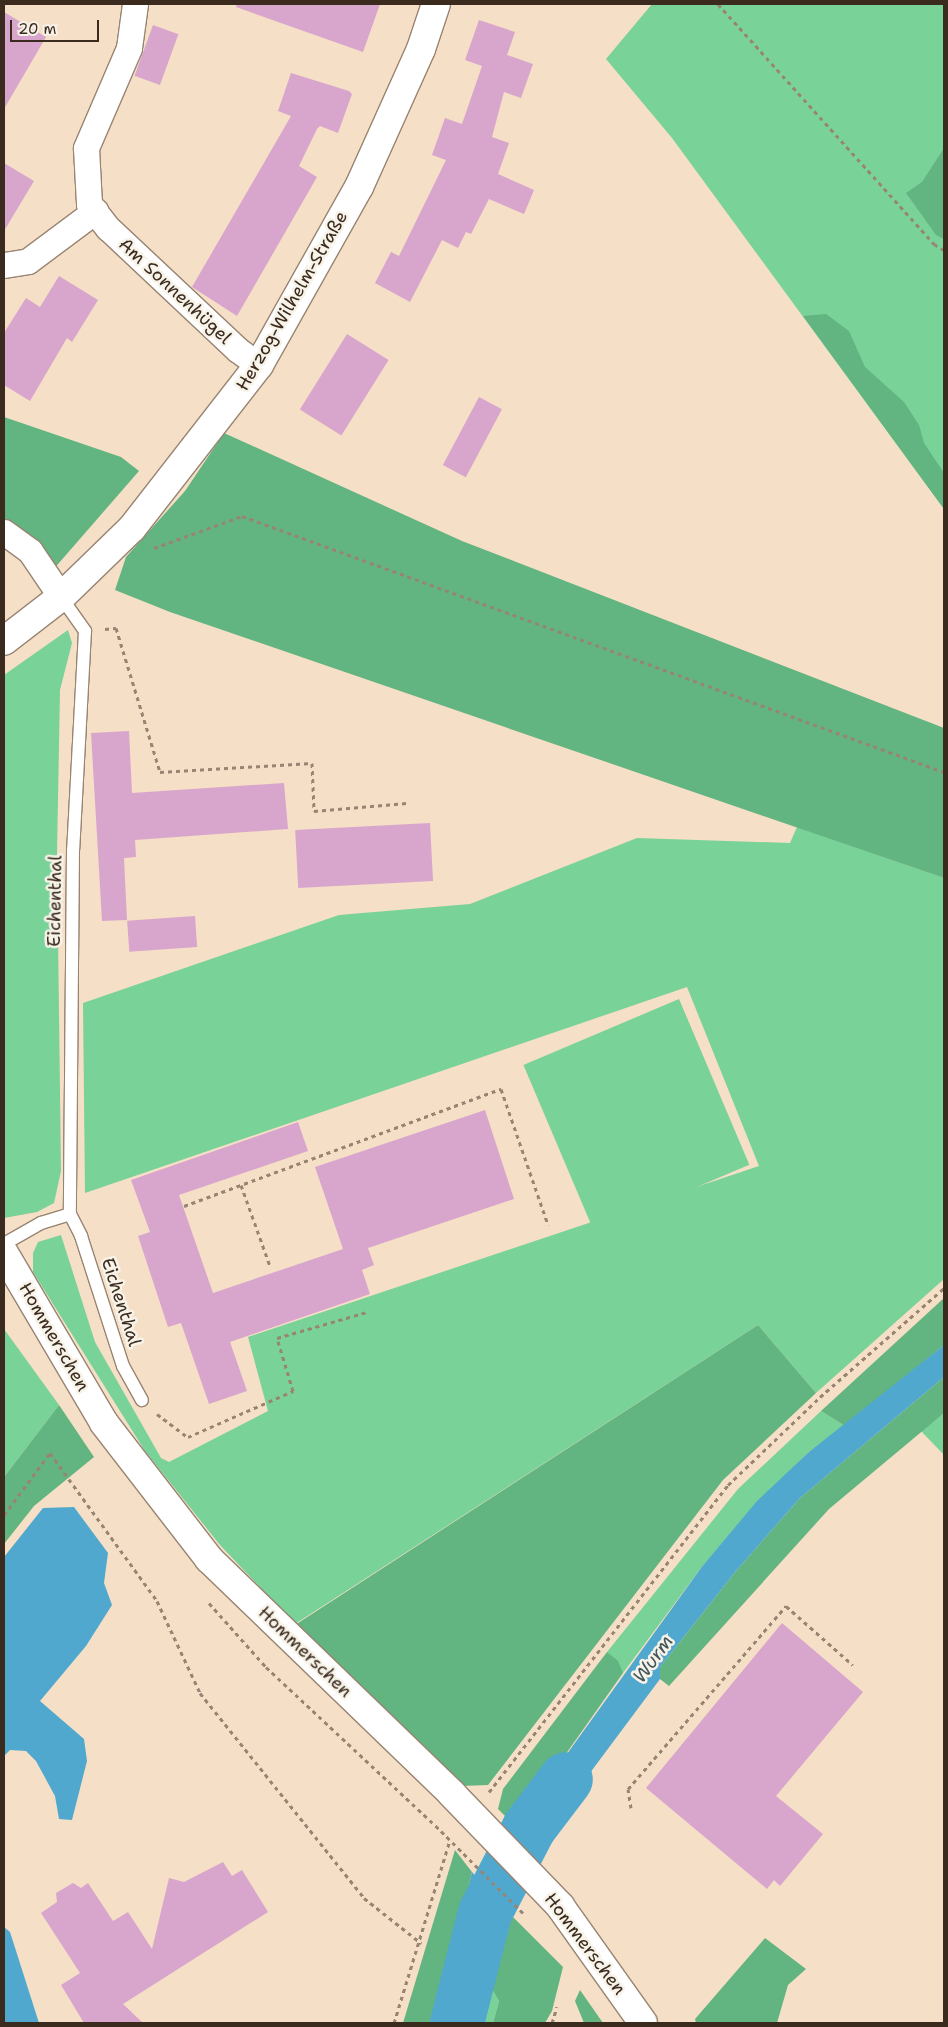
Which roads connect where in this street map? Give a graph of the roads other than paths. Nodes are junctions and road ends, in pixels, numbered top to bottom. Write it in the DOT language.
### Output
graph roads {
  1 [pos="135,4"];
  2 [pos="436,4"];
  3 [pos="95,211"];
  4 [pos="4,266"];
  5 [pos="259,364"];
  6 [pos="4,532"];
  7 [pos="61,597"];
  8 [pos="4,641"];
  9 [pos="70,1214"];
  10 [pos="4,1244"];
  11 [pos="4,1253"];
  12 [pos="142,1400"];
  13 [pos="643,2023"];
  1 -- 3 [label="street, Am Sonnenhügel"];
  2 -- 5 [label="main road, Herzog-Wilhelm-Straße"];
  3 -- 4 [label="street"];
  3 -- 5 [label="street, Am Sonnenhügel"];
  5 -- 7 [label="main road, Herzog-Wilhelm-Straße"];
  6 -- 7 [label="street"];
  7 -- 8 [label="main road, Herzog-Wilhelm-Straße"];
  7 -- 9 [label="lane, Eichenthal"];
  9 -- 10 [label="lane"];
  9 -- 12 [label="lane, Eichenthal"];
  11 -- 13 [label="main road, Hommerschen"];
}
